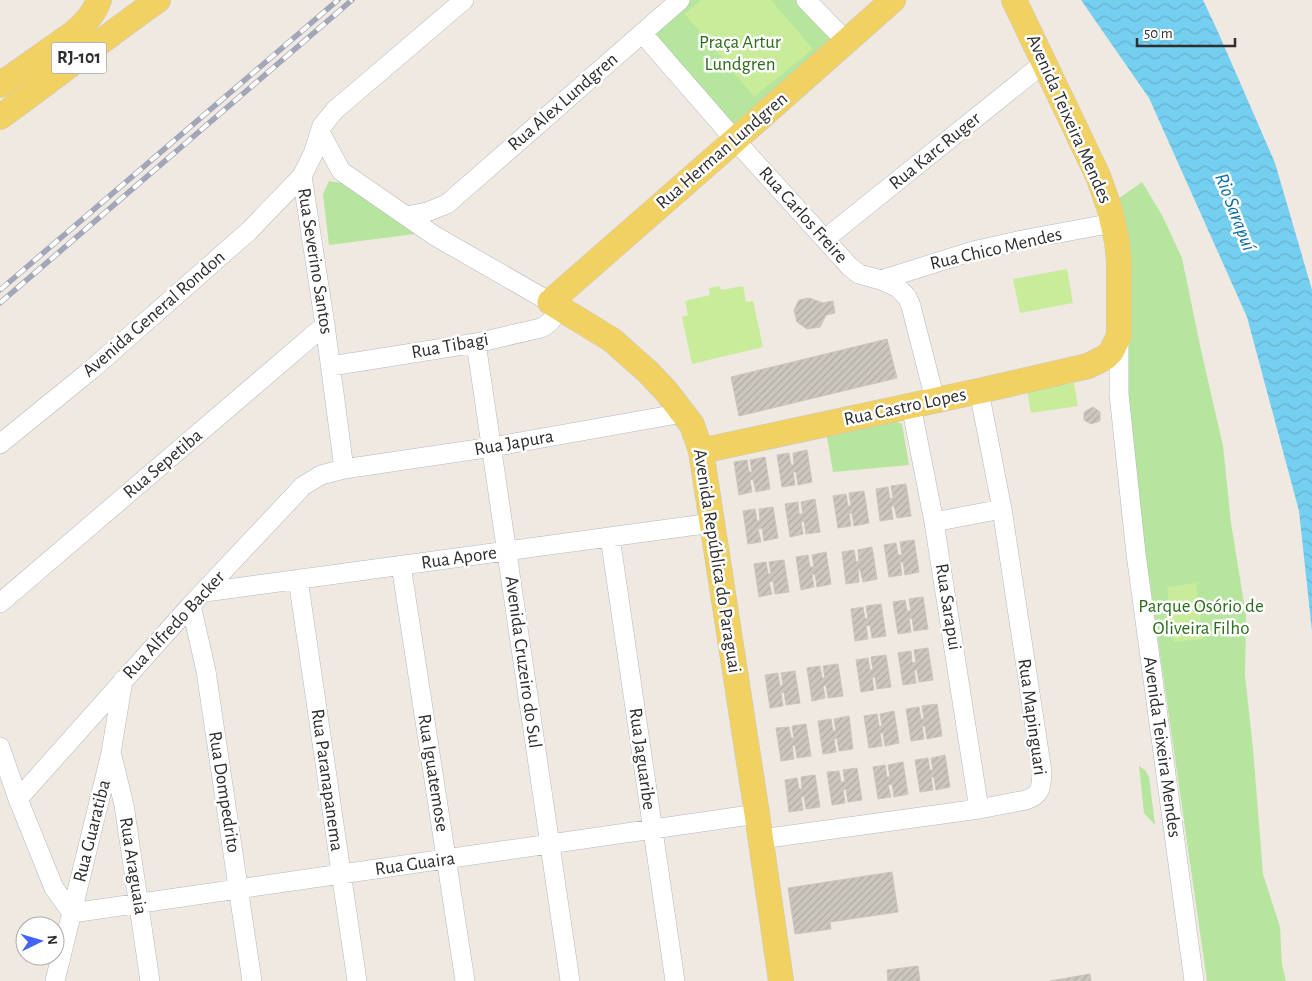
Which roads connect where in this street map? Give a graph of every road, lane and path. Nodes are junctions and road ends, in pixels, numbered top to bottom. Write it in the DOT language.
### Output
graph roads {
  1 [pos="99,0"];
  2 [pos="158,0"];
  3 [pos="464,0"];
  4 [pos="680,0"];
  5 [pos="806,0"];
  6 [pos="893,0"];
  7 [pos="1014,0"];
  8 [pos="642,33"];
  9 [pos="846,41"];
  10 [pos="1044,63"];
  11 [pos="0,85"];
  12 [pos="0,117"];
  13 [pos="320,132"];
  14 [pos="735,140"];
  15 [pos="340,171"];
  16 [pos="302,176"];
  17 [pos="447,204"];
  18 [pos="406,216"];
  19 [pos="1113,224"];
  20 [pos="439,238"];
  21 [pos="825,239"];
  22 [pos="881,280"];
  23 [pos="555,305"];
  24 [pos="325,325"];
  25 [pos="1119,336"];
  26 [pos="476,343"];
  27 [pos="1097,362"];
  28 [pos="330,366"];
  29 [pos="979,392"];
  30 [pos="1118,394"];
  31 [pos="923,403"];
  32 [pos="683,413"];
  33 [pos="0,444"];
  34 [pos="492,447"];
  35 [pos="701,451"];
  36 [pos="344,469"];
  37 [pos="1002,509"];
  38 [pos="934,522"];
  39 [pos="712,524"];
  40 [pos="610,537"];
  41 [pos="506,551"];
  42 [pos="400,565"];
  43 [pos="298,579"];
  44 [pos="205,592"];
  45 [pos="0,603"];
  46 [pos="191,605"];
  47 [pos="123,680"];
  48 [pos="0,747"];
  49 [pos="111,753"];
  50 [pos="18,798"];
  51 [pos="979,809"];
  52 [pos="757,814"];
  53 [pos="652,830"];
  54 [pos="761,839"];
  55 [pos="550,844"];
  56 [pos="446,859"];
  57 [pos="341,874"];
  58 [pos="238,889"];
  59 [pos="138,904"];
  60 [pos="72,913"];
  61 [pos="55,981"];
  62 [pos="150,981"];
  63 [pos="252,981"];
  64 [pos="357,981"];
  65 [pos="465,981"];
  66 [pos="570,981"];
  67 [pos="675,981"];
  68 [pos="781,981"];
  69 [pos="1194,981"];
  1 -- 11 [label="main road, RJ-101"];
  2 -- 12 [label="main road, RJ-101"];
  3 -- 13 [label="street, Rua Severino Santos"];
  4 -- 8 [label="street, Rua Alex Lundgren"];
  5 -- 9 [label="street"];
  6 -- 9 [label="main road, Rua Herman Lundgren"];
  7 -- 10 [label="main road, Avenida Teixeira Mendes"];
  8 -- 14 [label="street, Rua Carlos Freire"];
  8 -- 17 [label="street, Rua Alex Lundgren"];
  9 -- 14 [label="main road, Rua Herman Lundgren"];
  10 -- 19 [label="main road, Avenida Teixeira Mendes"];
  10 -- 21 [label="street, Rua Karc Ruger"];
  13 -- 15 [label="street, Avenida República do Paraguai"];
  13 -- 16 [label="street, Rua Severino Santos"];
  14 -- 21 [label="street, Rua Carlos Freire"];
  14 -- 23 [label="main road, Rua Herman Lundgren"];
  15 -- 16 [label="street"];
  15 -- 18 [label="street, Avenida República do Paraguai"];
  16 -- 24 [label="street, Rua Severino Santos"];
  16 -- 33 [label="street, Avenida General Rondon"];
  17 -- 18 [label="street, Rua Alex Lundgren"];
  17 -- 20 [label="street"];
  18 -- 20 [label="street, Avenida República do Paraguai"];
  19 -- 22 [label="street, Rua Chico Mendes"];
  19 -- 25 [label="main road, Avenida Teixeira Mendes"];
  20 -- 23 [label="street, Avenida República do Paraguai"];
  21 -- 22 [label="street, Rua Carlos Freire"];
  22 -- 31 [label="street, Rua Carlos Freire"];
  23 -- 26 [label="street, Rua Tibagi"];
  23 -- 32 [label="main road, Avenida República do Paraguai"];
  24 -- 28 [label="street, Rua Severino Santos"];
  24 -- 45 [label="street, Rua Sepetiba"];
  25 -- 27 [label="main road"];
  25 -- 30 [label="street, Avenida Teixeira Mendes"];
  26 -- 28 [label="street, Rua Tibagi"];
  26 -- 34 [label="street, Avenida Cruzeiro do Sul"];
  27 -- 29 [label="main road, Rua Castro Lopes"];
  27 -- 30 [label="street"];
  28 -- 36 [label="street, Rua Severino Santos"];
  29 -- 31 [label="main road, Rua Castro Lopes"];
  29 -- 37 [label="street, Rua Mapinguari"];
  30 -- 69 [label="street, Avenida Teixeira Mendes"];
  31 -- 35 [label="main road, Rua Castro Lopes"];
  31 -- 38 [label="street, Rua Sarapui"];
  32 -- 34 [label="street, Rua Japura"];
  32 -- 35 [label="main road, Avenida República do Paraguai"];
  34 -- 36 [label="street, Rua Japura"];
  34 -- 41 [label="street, Avenida Cruzeiro do Sul"];
  35 -- 39 [label="main road, Avenida República do Paraguai"];
  36 -- 44 [label="street, Rua Alfredo Backer"];
  37 -- 38 [label="street"];
  37 -- 51 [label="street, Rua Mapinguari"];
  38 -- 51 [label="street, Rua Sarapui"];
  39 -- 40 [label="street, Rua Apore"];
  39 -- 52 [label="main road, Avenida República do Paraguai"];
  40 -- 41 [label="street, Rua Apore"];
  40 -- 53 [label="street, Rua Jaguaribe"];
  41 -- 42 [label="street, Rua Apore"];
  41 -- 55 [label="street, Avenida Cruzeiro do Sul"];
  42 -- 43 [label="street, Rua Apore"];
  42 -- 56 [label="street, Rua Iguatemose"];
  43 -- 44 [label="street, Rua Apore"];
  43 -- 57 [label="street, Rua Paranapanema"];
  44 -- 46 [label="street, Rua Alfredo Backer"];
  46 -- 47 [label="street, Rua Alfredo Backer"];
  46 -- 58 [label="street, Rua Dompedrito"];
  47 -- 49 [label="street, Rua Guaratiba"];
  47 -- 50 [label="street, Rua Alfredo Backer"];
  48 -- 50 [label="street"];
  49 -- 59 [label="street, Rua Araguaia"];
  49 -- 60 [label="street, Rua Guaratiba"];
  50 -- 60 [label="street"];
  51 -- 54 [label="street, Rua Mapinguari"];
  52 -- 53 [label="street, Rua Guaira"];
  52 -- 54 [label="main road, Avenida República do Paraguai"];
  53 -- 55 [label="street, Rua Guaira"];
  53 -- 67 [label="street, Rua Jaguaribe"];
  54 -- 68 [label="main road, Avenida República do Paraguai"];
  55 -- 56 [label="street, Rua Guaira"];
  55 -- 66 [label="street, Avenida Cruzeiro do Sul"];
  56 -- 57 [label="street, Rua Guaira"];
  56 -- 65 [label="street, Rua Iguatemose"];
  57 -- 58 [label="street, Rua Guaira"];
  57 -- 64 [label="street, Rua Paranapanema"];
  58 -- 59 [label="street, Rua Guaira"];
  58 -- 63 [label="street, Rua Dompedrito"];
  59 -- 60 [label="street, Rua Guaira"];
  59 -- 62 [label="street, Rua Araguaia"];
  60 -- 61 [label="street, Rua Guaratiba"];
}
